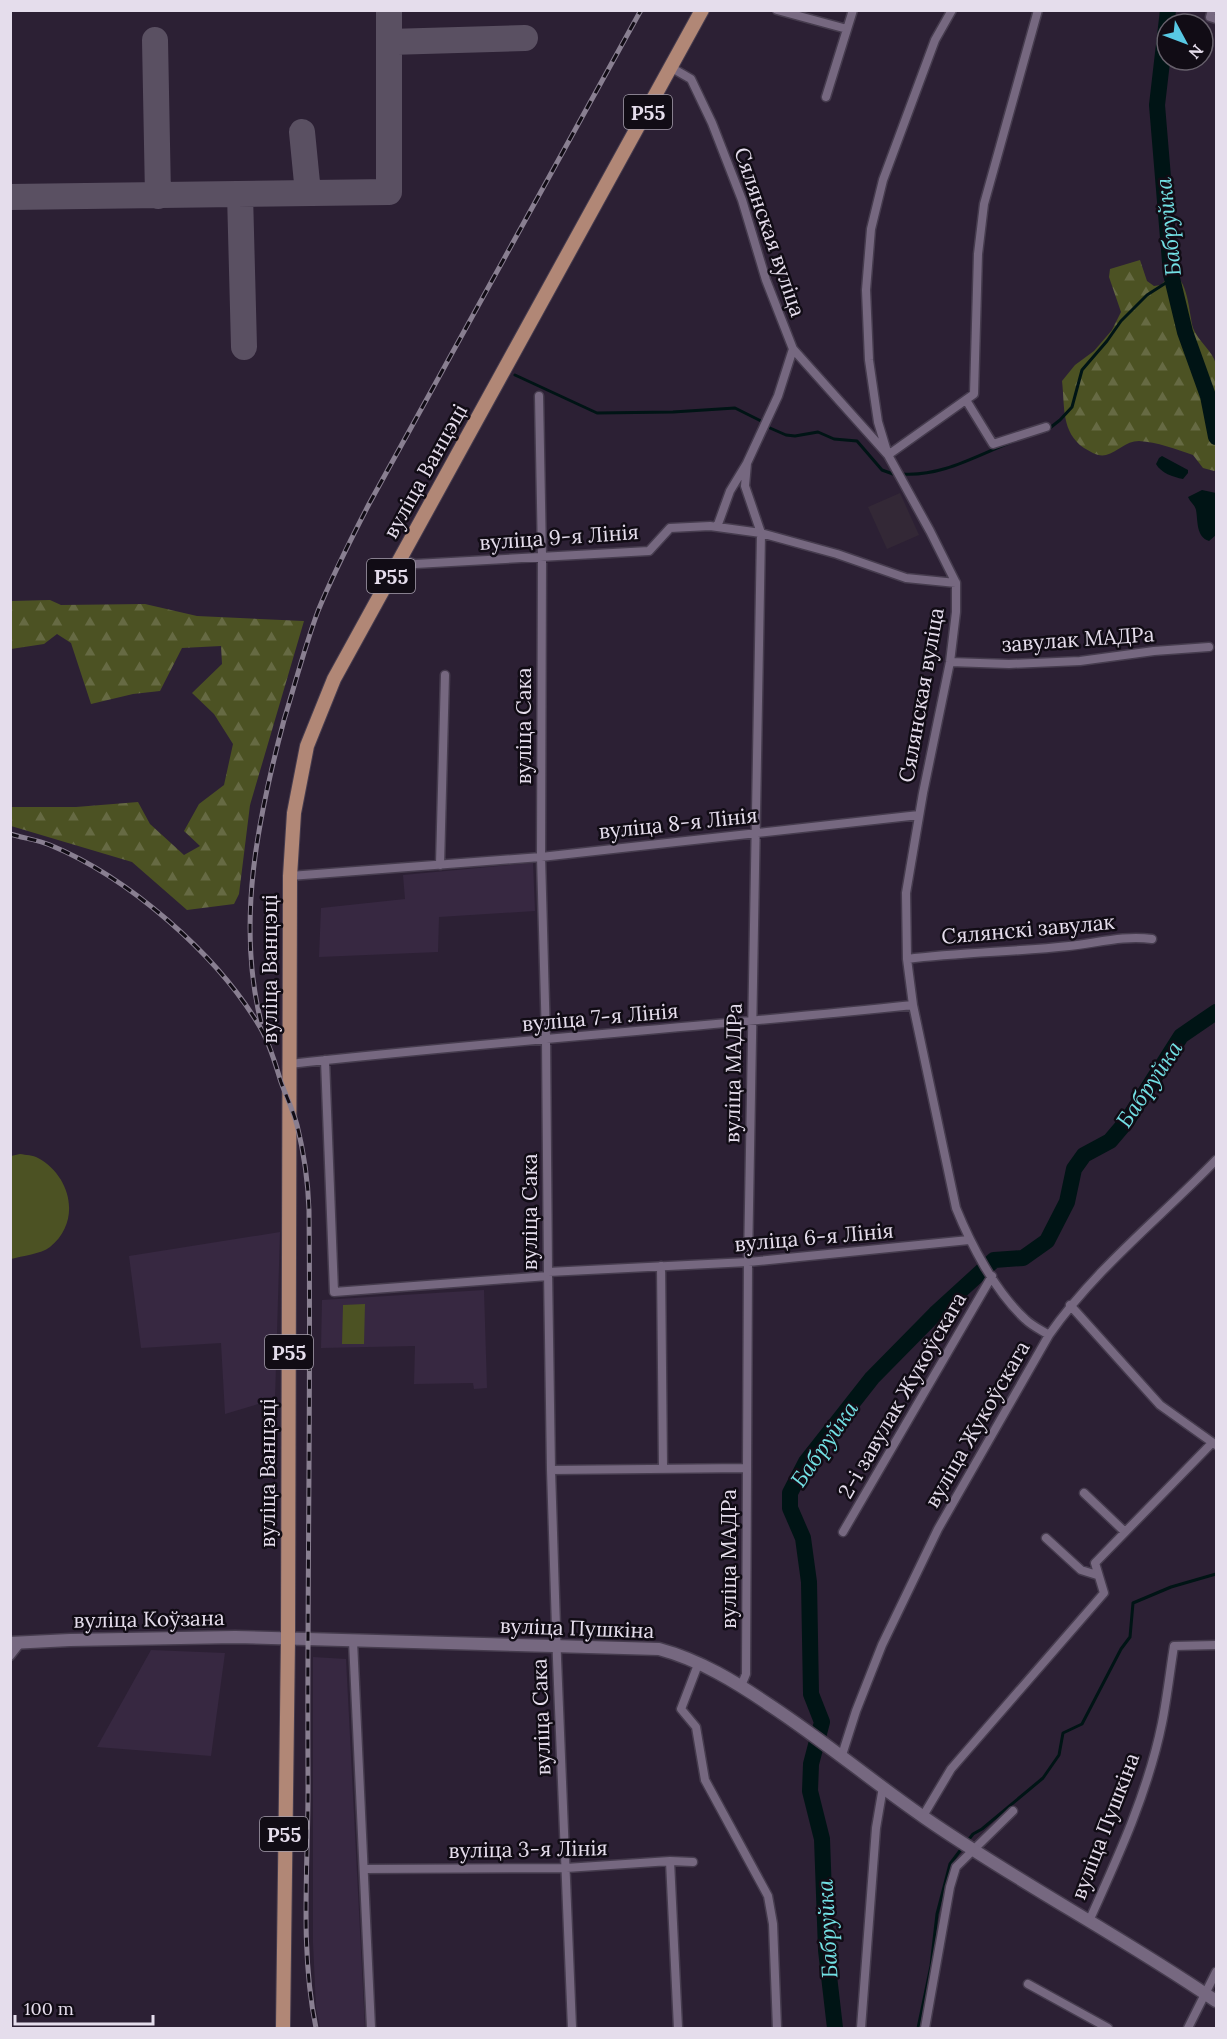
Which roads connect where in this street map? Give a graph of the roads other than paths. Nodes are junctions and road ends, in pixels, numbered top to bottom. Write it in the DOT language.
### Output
graph roads {
  1 [pos="702,10"];
  2 [pos="777,10"];
  3 [pos="853,10"];
  4 [pos="952,10"];
  5 [pos="1038,10"];
  6 [pos="847,29"];
  7 [pos="672,68"];
  8 [pos="826,97"];
  9 [pos="793,349"];
  10 [pos="539,396"];
  11 [pos="966,400"];
  12 [pos="1046,428"];
  13 [pos="888,455"];
  14 [pos="747,463"];
  15 [pos="717,527"];
  16 [pos="761,533"];
  17 [pos="542,556"];
  18 [pos="400,559"];
  19 [pos="956,583"];
  20 [pos="1209,647"];
  21 [pos="950,662"];
  22 [pos="445,675"];
  23 [pos="919,815"];
  24 [pos="756,832"];
  25 [pos="541,856"];
  26 [pos="440,865"];
  27 [pos="290,876"];
  28 [pos="1152,939"];
  29 [pos="907,959"];
  30 [pos="913,1005"];
  31 [pos="752,1022"];
  32 [pos="546,1039"];
  33 [pos="324,1060"];
  34 [pos="290,1064"];
  35 [pos="1216,1160"];
  36 [pos="969,1240"];
  37 [pos="748,1262"];
  38 [pos="661,1266"];
  39 [pos="548,1274"];
  40 [pos="992,1276"];
  41 [pos="1070,1305"];
  42 [pos="1049,1335"];
  43 [pos="1214,1444"];
  44 [pos="663,1468"];
  45 [pos="747,1468"];
  46 [pos="551,1470"];
  47 [pos="1084,1493"];
  48 [pos="843,1532"];
  49 [pos="1125,1532"];
  50 [pos="1046,1538"];
  51 [pos="1097,1575"];
  52 [pos="288,1639"];
  53 [pos="354,1641"];
  54 [pos="16,1643"];
  55 [pos="1216,1645"];
  56 [pos="556,1647"];
  57 [pos="10,1656"];
  58 [pos="699,1662"];
  59 [pos="741,1686"];
  60 [pos="842,1755"];
  61 [pos="884,1786"];
  62 [pos="1012,1811"];
  63 [pos="923,1816"];
  64 [pos="967,1846"];
  65 [pos="670,1861"];
  66 [pos="693,1862"];
  67 [pos="364,1869"];
  68 [pos="566,1869"];
  69 [pos="1089,1921"];
  70 [pos="1216,1972"];
  71 [pos="1028,1984"];
  72 [pos="1211,1997"];
  73 [pos="283,2028"];
  74 [pos="371,2028"];
  75 [pos="572,2028"];
  76 [pos="678,2028"];
  77 [pos="777,2028"];
  78 [pos="861,2028"];
  79 [pos="925,2028"];
  80 [pos="1108,2028"];
  81 [pos="1188,2028"];
  1 -- 7 [label="main road, вуліца Ванцэці / Р55"];
  2 -- 6 [label="street"];
  3 -- 6 [label="street"];
  4 -- 13 [label="street"];
  5 -- 11 [label="street"];
  6 -- 8 [label="street"];
  7 -- 9 [label="street, Сялянская вуліца"];
  7 -- 18 [label="main road, вуліца Ванцэці / Р55"];
  9 -- 13 [label="street, Сялянская вуліца"];
  9 -- 14 [label="street, вуліца МАДРа"];
  10 -- 17 [label="street, вуліца Сака"];
  11 -- 12 [label="street"];
  11 -- 13 [label="street"];
  13 -- 19 [label="street, Сялянская вуліца"];
  14 -- 15 [label="street, вуліца МАДРа"];
  14 -- 16 [label="street, вуліца МАДРа"];
  15 -- 16 [label="street, вуліца 9-я Лінія"];
  15 -- 17 [label="street, вуліца 9-я Лінія"];
  16 -- 19 [label="street, вуліца 9-я Лінія"];
  16 -- 24 [label="street, вуліца МАДРа"];
  17 -- 18 [label="street, вуліца 9-я Лінія"];
  17 -- 25 [label="street, вуліца Сака"];
  18 -- 27 [label="main road, вуліца Ванцэці / Р55"];
  19 -- 21 [label="street, Сялянская вуліца"];
  20 -- 21 [label="street, завулак МАДРа"];
  21 -- 23 [label="street, Сялянская вуліца"];
  22 -- 26 [label="street"];
  23 -- 24 [label="street, вуліца 8-я Лінія"];
  23 -- 29 [label="street, Сялянская вуліца"];
  24 -- 25 [label="street, вуліца 8-я Лінія"];
  24 -- 31 [label="street, вуліца МАДРа"];
  25 -- 26 [label="street, вуліца 8-я Лінія"];
  25 -- 32 [label="street, вуліца Сака"];
  26 -- 27 [label="street, вуліца 8-я Лінія"];
  27 -- 34 [label="main road, вуліца Ванцэці / Р55"];
  28 -- 29 [label="street, Сялянскі завулак"];
  29 -- 30 [label="street, Сялянская вуліца"];
  30 -- 31 [label="street, вуліца 7-я Лінія"];
  30 -- 36 [label="street, Сялянская вуліца"];
  31 -- 32 [label="street, вуліца 7-я Лінія"];
  31 -- 37 [label="street, вуліца МАДРа"];
  32 -- 33 [label="street, вуліца 7-я Лінія"];
  32 -- 39 [label="street, вуліца Сака"];
  33 -- 34 [label="street, вуліца 7-я Лінія"];
  33 -- 39 [label="street, вуліца 6-я Лінія"];
  34 -- 52 [label="main road, вуліца Ванцэці / Р55"];
  35 -- 41 [label="street, вуліца Жукоўскага"];
  36 -- 37 [label="street, вуліца 6-я Лінія"];
  36 -- 40 [label="street, Сялянская вуліца"];
  37 -- 38 [label="street, вуліца 6-я Лінія"];
  37 -- 45 [label="street, вуліца МАДРа"];
  38 -- 39 [label="street, вуліца 6-я Лінія"];
  38 -- 44 [label="street"];
  39 -- 46 [label="street, вуліца Сака"];
  40 -- 42 [label="street, Сялянская вуліца"];
  40 -- 48 [label="street, 2-і завулак Жукоўскага"];
  41 -- 42 [label="street, вуліца Жукоўскага"];
  41 -- 43 [label="street"];
  42 -- 60 [label="street, вуліца Жукоўскага"];
  43 -- 49 [label="street"];
  44 -- 45 [label="street"];
  44 -- 46 [label="street"];
  45 -- 59 [label="street, вуліца МАДРа"];
  46 -- 56 [label="street, вуліца Сака"];
  47 -- 49 [label="street"];
  49 -- 51 [label="street"];
  50 -- 51 [label="street"];
  51 -- 63 [label="street"];
  52 -- 53 [label="main road, вуліца Пушкіна"];
  52 -- 54 [label="main road, вуліца Коўзана"];
  52 -- 73 [label="main road, вуліца Ванцэці / Р55"];
  53 -- 56 [label="main road, вуліца Пушкіна"];
  53 -- 67 [label="street"];
  54 -- 57 [label="street"];
  55 -- 69 [label="street, вуліца Пушкіна"];
  56 -- 58 [label="main road, вуліца Пушкіна"];
  56 -- 68 [label="street, вуліца Сака"];
  58 -- 59 [label="main road, вуліца Пушкіна"];
  58 -- 77 [label="street"];
  59 -- 60 [label="main road, вуліца Пушкіна"];
  60 -- 61 [label="main road, вуліца Пушкіна"];
  61 -- 63 [label="main road, вуліца Пушкіна"];
  61 -- 78 [label="street"];
  62 -- 64 [label="street"];
  63 -- 64 [label="main road, вуліца Пушкіна"];
  64 -- 69 [label="main road, вуліца Пушкіна"];
  64 -- 79 [label="street"];
  65 -- 66 [label="street, вуліца 3-я Лінія"];
  65 -- 68 [label="street, вуліца 3-я Лінія"];
  65 -- 76 [label="street"];
  67 -- 68 [label="street, вуліца 3-я Лінія"];
  67 -- 74 [label="street"];
  68 -- 75 [label="street, вуліца Сака"];
  69 -- 72 [label="main road, вуліца Пушкіна"];
  70 -- 72 [label="street"];
  71 -- 80 [label="street"];
  72 -- 81 [label="street"];
}
